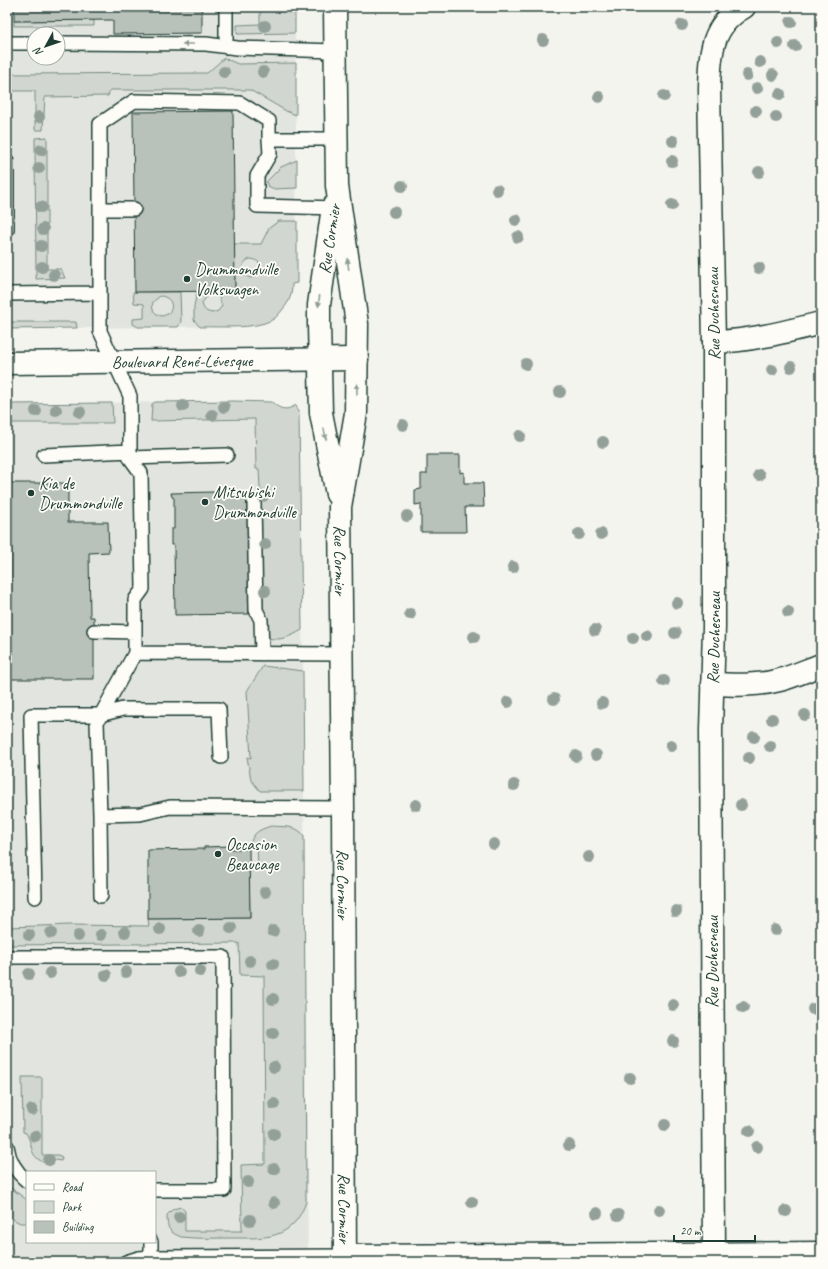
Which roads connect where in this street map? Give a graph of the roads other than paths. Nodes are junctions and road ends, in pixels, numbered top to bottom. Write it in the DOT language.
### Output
graph roads {
  1 [pos="226,7"];
  2 [pos="335,7"];
  3 [pos="744,7"];
  4 [pos="7,43"];
  5 [pos="26,43"];
  6 [pos="66,43"];
  7 [pos="226,47"];
  8 [pos="335,51"];
  9 [pos="269,138"];
  10 [pos="336,140"];
  11 [pos="7,162"];
  12 [pos="337,208"];
  13 [pos="100,209"];
  14 [pos="134,209"];
  15 [pos="7,230"];
  16 [pos="7,294"];
  17 [pos="100,294"];
  18 [pos="821,323"];
  19 [pos="714,342"];
  20 [pos="320,359"];
  21 [pos="357,359"];
  22 [pos="115,362"];
  23 [pos="7,363"];
  24 [pos="130,454"];
  25 [pos="44,455"];
  26 [pos="227,455"];
  27 [pos="254,502"];
  28 [pos="340,507"];
  29 [pos="94,631"];
  30 [pos="135,632"];
  31 [pos="135,653"];
  32 [pos="262,654"];
  33 [pos="341,654"];
  34 [pos="821,665"];
  35 [pos="712,684"];
  36 [pos="100,715"];
  37 [pos="221,757"];
  38 [pos="343,808"];
  39 [pos="100,815"];
  40 [pos="101,896"];
  41 [pos="35,897"];
  42 [pos="7,957"];
  43 [pos="7,1146"];
  44 [pos="26,1180"];
  45 [pos="156,1190"];
  46 [pos="151,1243"];
  47 [pos="821,1253"];
  48 [pos="714,1254"];
  49 [pos="151,1257"];
  50 [pos="345,1259"];
  51 [pos="126,1262"];
  1 -- 7 [label="lane"];
  2 -- 8 [label="street, Rue Cormier"];
  3 -- 19 [label="street, Rue Duchesneau"];
  4 -- 5 [label="lane"];
  7 -- 6 [label="lane, one-way"];
  7 -- 8 [label="lane"];
  8 -- 10 [label="street, Rue Cormier"];
  9 -- 10 [label="lane"];
  9 -- 12 [label="lane"];
  9 -- 13 [label="lane"];
  10 -- 12 [label="street, Rue Cormier"];
  11 -- 15 [label="lane"];
  12 -- 20 [label="street, Rue Cormier, one-way"];
  21 -- 12 [label="street, Rue Cormier, one-way"];
  13 -- 14 [label="lane"];
  13 -- 17 [label="lane"];
  16 -- 17 [label="lane"];
  17 -- 22 [label="lane"];
  18 -- 19 [label="street"];
  19 -- 35 [label="street, Rue Duchesneau"];
  20 -- 21 [label="street, Boulevard René-Lévesque"];
  20 -- 22 [label="street, Boulevard René-Lévesque"];
  20 -- 28 [label="street, Rue Cormier, one-way"];
  28 -- 21 [label="street, Rue Cormier, one-way"];
  22 -- 23 [label="street, Boulevard René-Lévesque"];
  22 -- 24 [label="lane"];
  24 -- 25 [label="lane"];
  24 -- 26 [label="lane"];
  24 -- 30 [label="lane"];
  27 -- 32 [label="lane"];
  28 -- 33 [label="street, Rue Cormier"];
  29 -- 30 [label="lane"];
  30 -- 31 [label="lane"];
  31 -- 32 [label="lane"];
  31 -- 36 [label="lane"];
  32 -- 33 [label="lane"];
  33 -- 38 [label="street, Rue Cormier"];
  34 -- 35 [label="street"];
  35 -- 48 [label="street, Rue Duchesneau"];
  36 -- 37 [label="lane"];
  36 -- 39 [label="lane"];
  36 -- 41 [label="lane"];
  38 -- 39 [label="lane"];
  38 -- 50 [label="street, Rue Cormier"];
  39 -- 40 [label="lane"];
  42 -- 45 [label="lane"];
  43 -- 44 [label="lane"];
  46 -- 49 [label="lane"];
  47 -- 48 [label="street"];
  48 -- 50 [label="street"];
  49 -- 50 [label="lane"];
  49 -- 51 [label="lane"];
}
